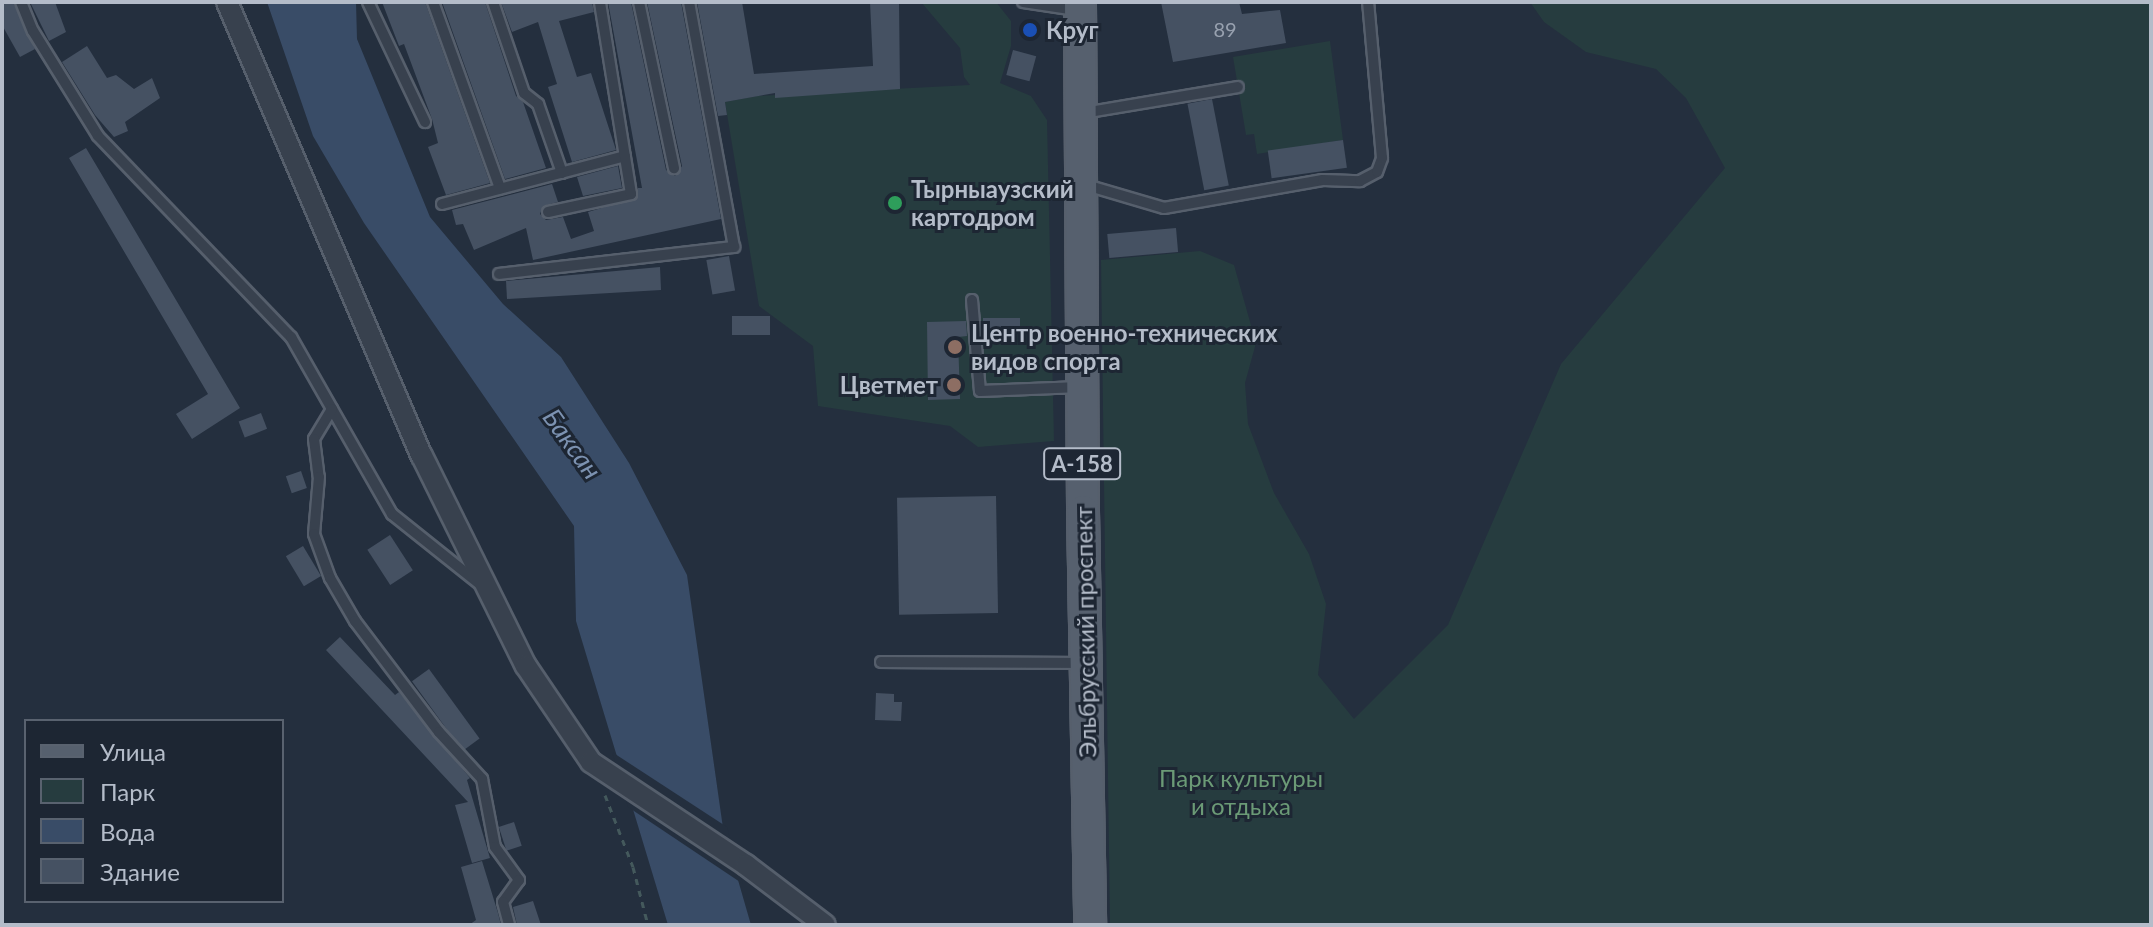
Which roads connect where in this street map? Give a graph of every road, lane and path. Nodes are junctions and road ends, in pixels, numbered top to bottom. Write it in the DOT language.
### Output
graph roads {
  1 [pos="21,2"];
  2 [pos="227,2"];
  3 [pos="368,2"];
  4 [pos="433,2"];
  5 [pos="493,2"];
  6 [pos="600,2"];
  7 [pos="639,2"];
  8 [pos="689,2"];
  9 [pos="1023,2"];
  10 [pos="1368,2"];
  11 [pos="1080,6"];
  12 [pos="1238,87"];
  13 [pos="1080,114"];
  14 [pos="425,122"];
  15 [pos="625,156"];
  16 [pos="674,168"];
  17 [pos="562,173"];
  18 [pos="1080,183"];
  19 [pos="500,188"];
  20 [pos="442,204"];
  21 [pos="548,212"];
  22 [pos="499,274"];
  23 [pos="972,300"];
  24 [pos="1082,387"];
  25 [pos="332,409"];
  26 [pos="485,589"];
  27 [pos="881,662"];
  28 [pos="1086,664"];
  29 [pos="591,762"];
  30 [pos="509,925"];
  31 [pos="648,925"];
  32 [pos="825,925"];
  33 [pos="1090,925"];
  1 -- 25 [label="lane"];
  2 -- 26 [label="street"];
  3 -- 14 [label="lane"];
  4 -- 19 [label="lane"];
  5 -- 17 [label="lane"];
  6 -- 15 [label="lane"];
  7 -- 16 [label="lane"];
  8 -- 22 [label="lane"];
  9 -- 11 [label="lane"];
  10 -- 18 [label="lane"];
  11 -- 13 [label="main road, Эльбрусский проспект / А-158"];
  12 -- 13 [label="lane"];
  13 -- 18 [label="main road, Эльбрусский проспект / А-158"];
  15 -- 17 [label="lane"];
  15 -- 21 [label="lane"];
  17 -- 19 [label="lane"];
  18 -- 24 [label="main road, Эльбрусский проспект / А-158"];
  19 -- 20 [label="lane"];
  23 -- 24 [label="lane"];
  24 -- 28 [label="main road, Эльбрусский проспект / А-158"];
  25 -- 26 [label="lane"];
  25 -- 30 [label="lane"];
  26 -- 29 [label="street"];
  27 -- 28 [label="lane"];
  28 -- 33 [label="main road, Эльбрусский проспект / А-158"];
  29 -- 31 [label="path"];
  29 -- 32 [label="street"];
}
